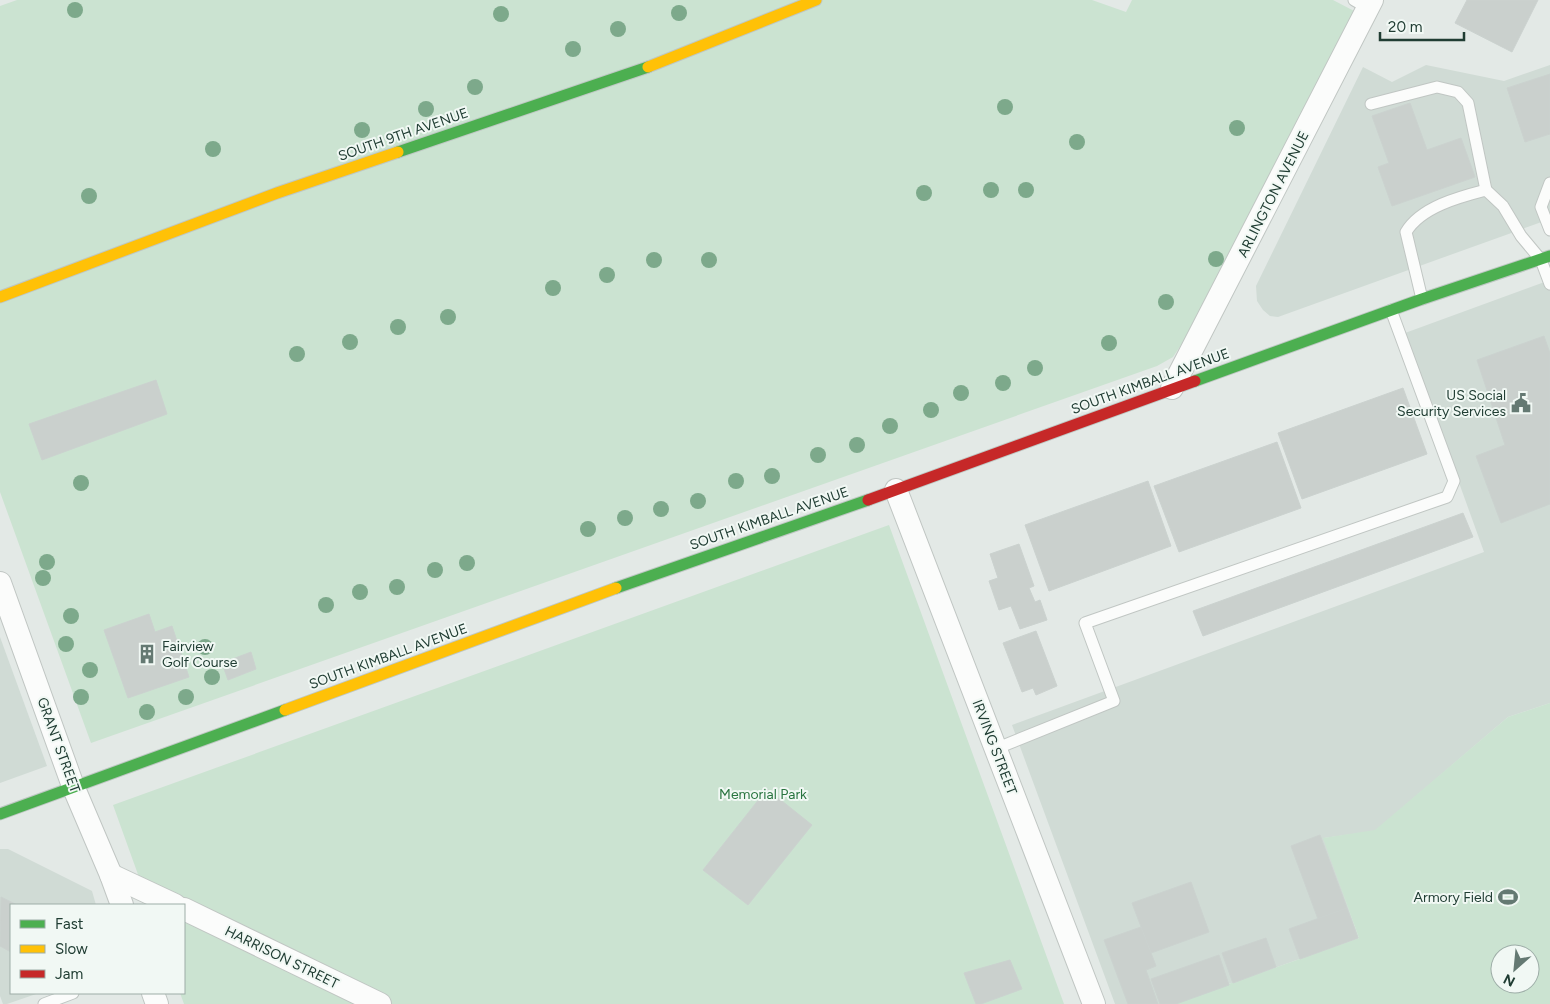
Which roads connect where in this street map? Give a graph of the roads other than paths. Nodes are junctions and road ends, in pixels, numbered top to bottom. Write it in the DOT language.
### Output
graph roads {
  1 [pos="816,0"];
  2 [pos="1365,3"];
  3 [pos="1371,104"];
  4 [pos="1550,183"];
  5 [pos="1486,190"];
  6 [pos="1550,230"];
  7 [pos="1545,258"];
  8 [pos="1550,284"];
  9 [pos="0,297"];
  10 [pos="1422,299"];
  11 [pos="1390,310"];
  12 [pos="1172,388"];
  13 [pos="896,490"];
  14 [pos="0,583"];
  15 [pos="995,749"];
  16 [pos="73,786"];
  17 [pos="0,814"];
  18 [pos="111,875"];
  19 [pos="122,904"];
  20 [pos="173,904"];
  21 [pos="185,909"];
  22 [pos="69,994"];
  23 [pos="44,1004"];
  24 [pos="380,1004"];
  25 [pos="1094,1004"];
  1 -- 9 [label="street, SOUTH 9TH AVENUE"];
  2 -- 12 [label="street, ARLINGTON AVENUE"];
  3 -- 5 [label="lane"];
  4 -- 6 [label="lane"];
  5 -- 7 [label="lane"];
  5 -- 10 [label="lane"];
  7 -- 8 [label="lane"];
  7 -- 10 [label="street, SOUTH KIMBALL AVENUE"];
  10 -- 11 [label="street, SOUTH KIMBALL AVENUE"];
  11 -- 12 [label="street, SOUTH KIMBALL AVENUE"];
  11 -- 15 [label="lane"];
  12 -- 13 [label="street, SOUTH KIMBALL AVENUE"];
  13 -- 15 [label="street, IRVING STREET"];
  13 -- 16 [label="street, SOUTH KIMBALL AVENUE"];
  14 -- 16 [label="street, GRANT STREET"];
  15 -- 25 [label="street, IRVING STREET"];
  16 -- 17 [label="street, SOUTH KIMBALL AVENUE"];
  16 -- 18 [label="street, GRANT STREET"];
  18 -- 19 [label="street, GRANT STREET"];
  18 -- 20 [label="street"];
  21 -- 24 [label="street, HARRISON STREET"];
  22 -- 23 [label="lane"];
}
